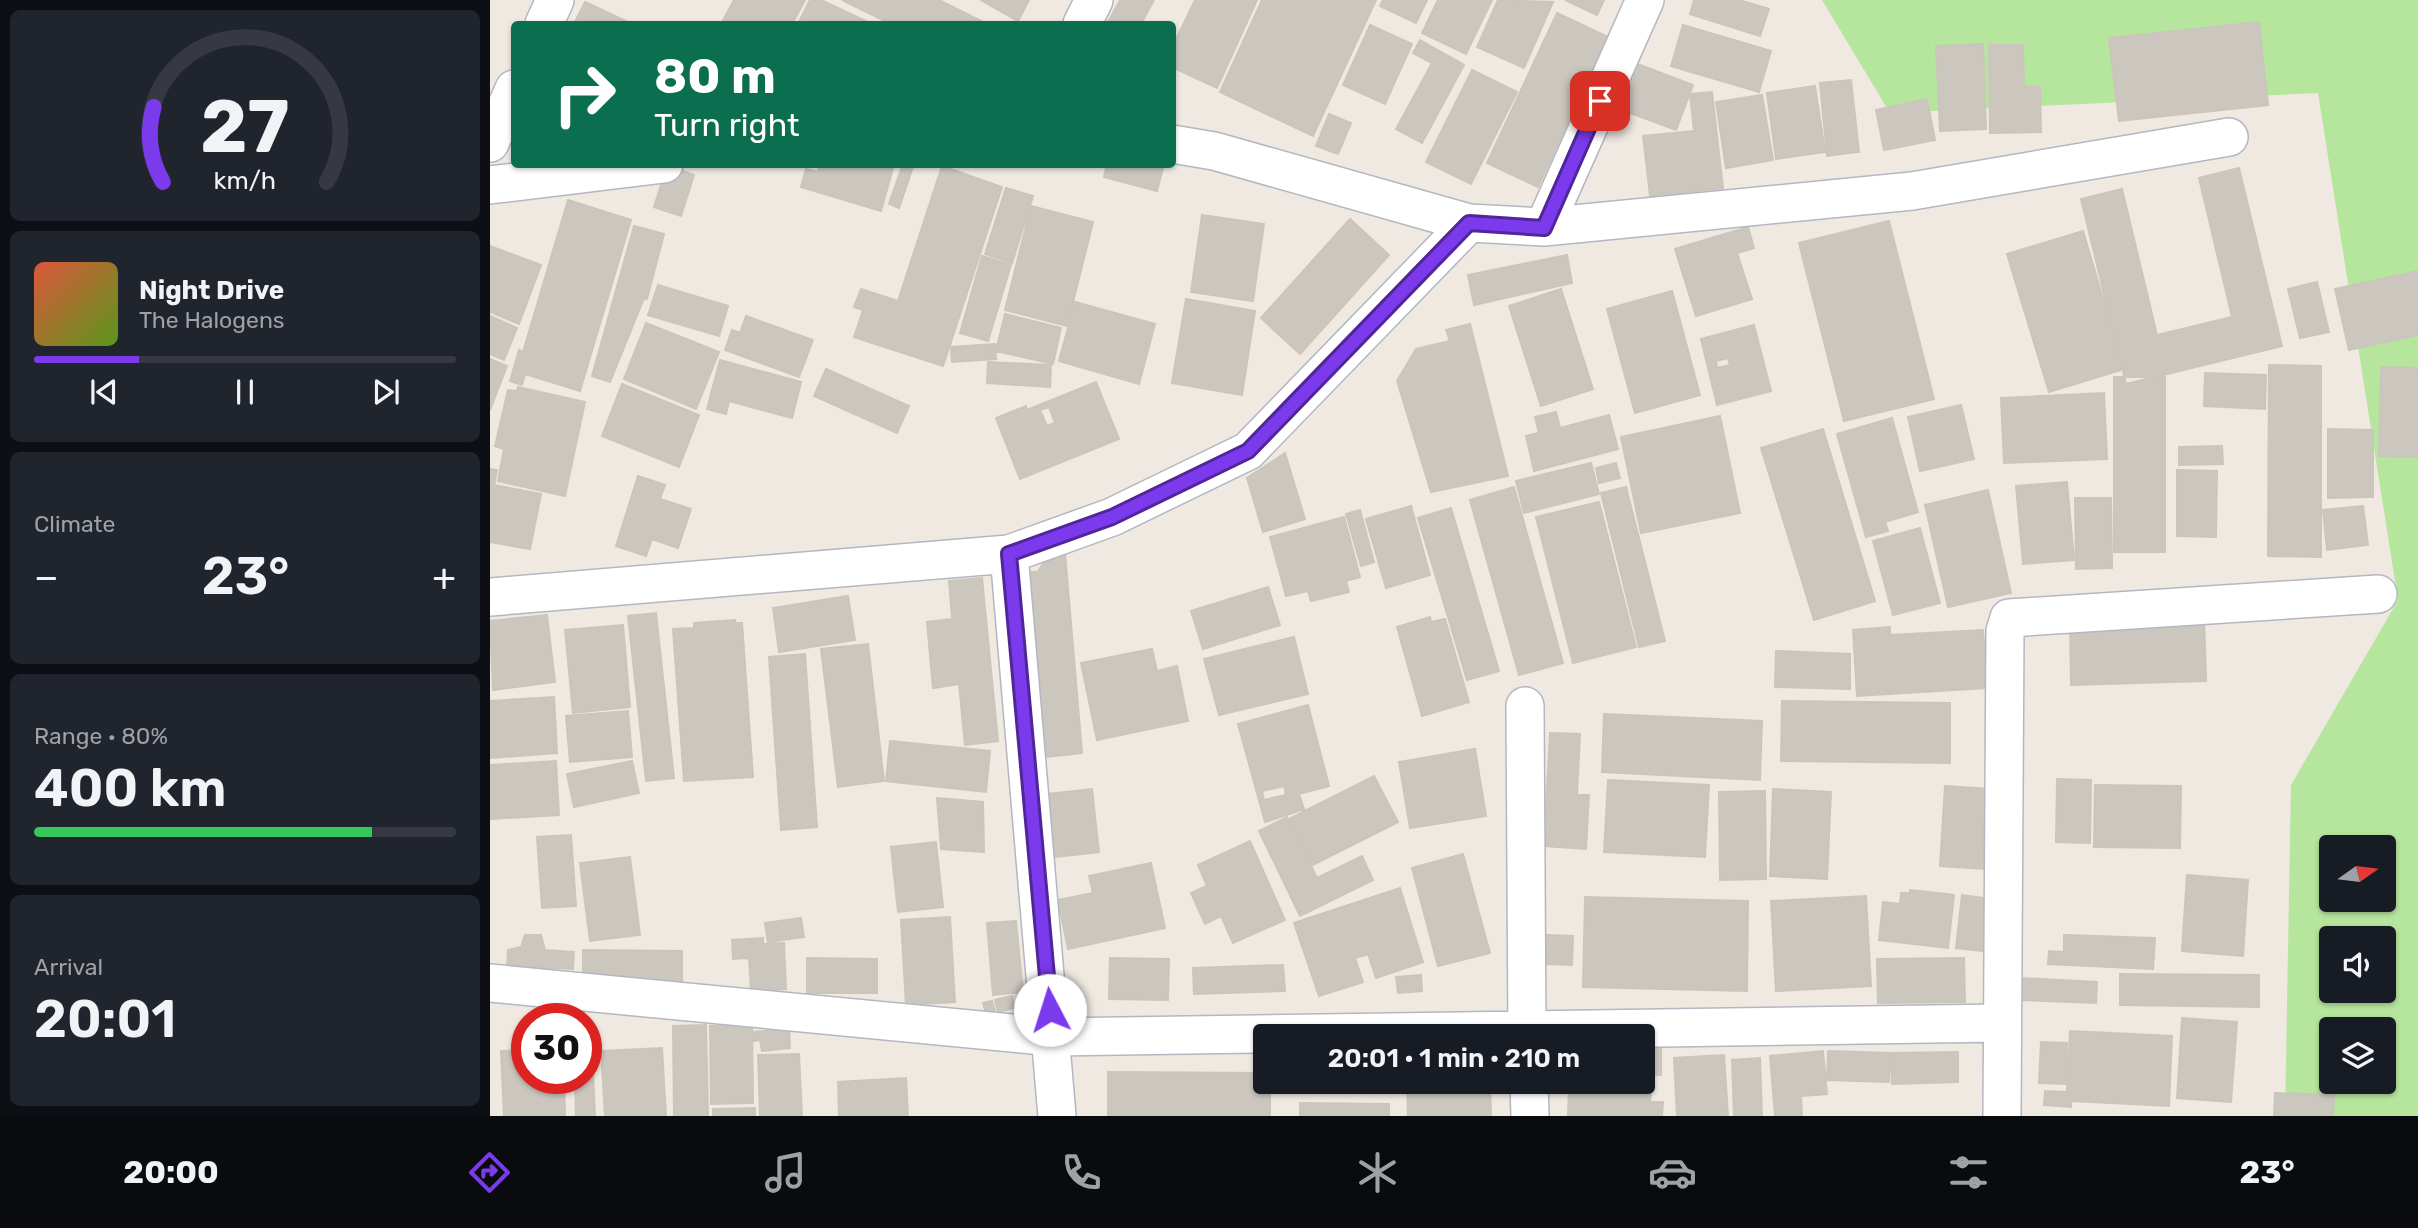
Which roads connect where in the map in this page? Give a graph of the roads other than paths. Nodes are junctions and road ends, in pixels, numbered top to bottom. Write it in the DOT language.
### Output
graph roads {
  1 [pos="555,0"];
  2 [pos="1094,0"];
  3 [pos="1645,0"];
  4 [pos="545,21"];
  5 [pos="1084,21"];
  6 [pos="511,96"];
  7 [pos="2229,137"];
  8 [pos="490,143"];
  9 [pos="1176,145"];
  10 [pos="631,168"];
  11 [pos="490,185"];
  12 [pos="1469,223"];
  13 [pos="1544,228"];
  14 [pos="1009,554"];
  15 [pos="2378,594"];
  16 [pos="490,597"];
  17 [pos="1525,706"];
  18 [pos="490,983"];
  19 [pos="2000,1023"];
  20 [pos="1527,1024"];
  21 [pos="1655,1030"];
  22 [pos="1253,1035"];
  23 [pos="1053,1037"];
  24 [pos="1529,1094"];
  25 [pos="1057,1116"];
  26 [pos="1530,1116"];
  27 [pos="2002,1116"];
  1 -- 4 [label="street"];
  2 -- 5 [label="street"];
  3 -- 13 [label="street"];
  6 -- 8 [label="street"];
  7 -- 13 [label="street"];
  9 -- 12 [label="street"];
  10 -- 11 [label="street"];
  12 -- 13 [label="street"];
  12 -- 14 [label="street"];
  14 -- 16 [label="street"];
  14 -- 23 [label="street"];
  15 -- 19 [label="street"];
  17 -- 20 [label="street"];
  18 -- 23 [label="street"];
  19 -- 21 [label="street"];
  19 -- 27 [label="street"];
  22 -- 23 [label="street"];
  23 -- 25 [label="street"];
  24 -- 26 [label="street"];
}
